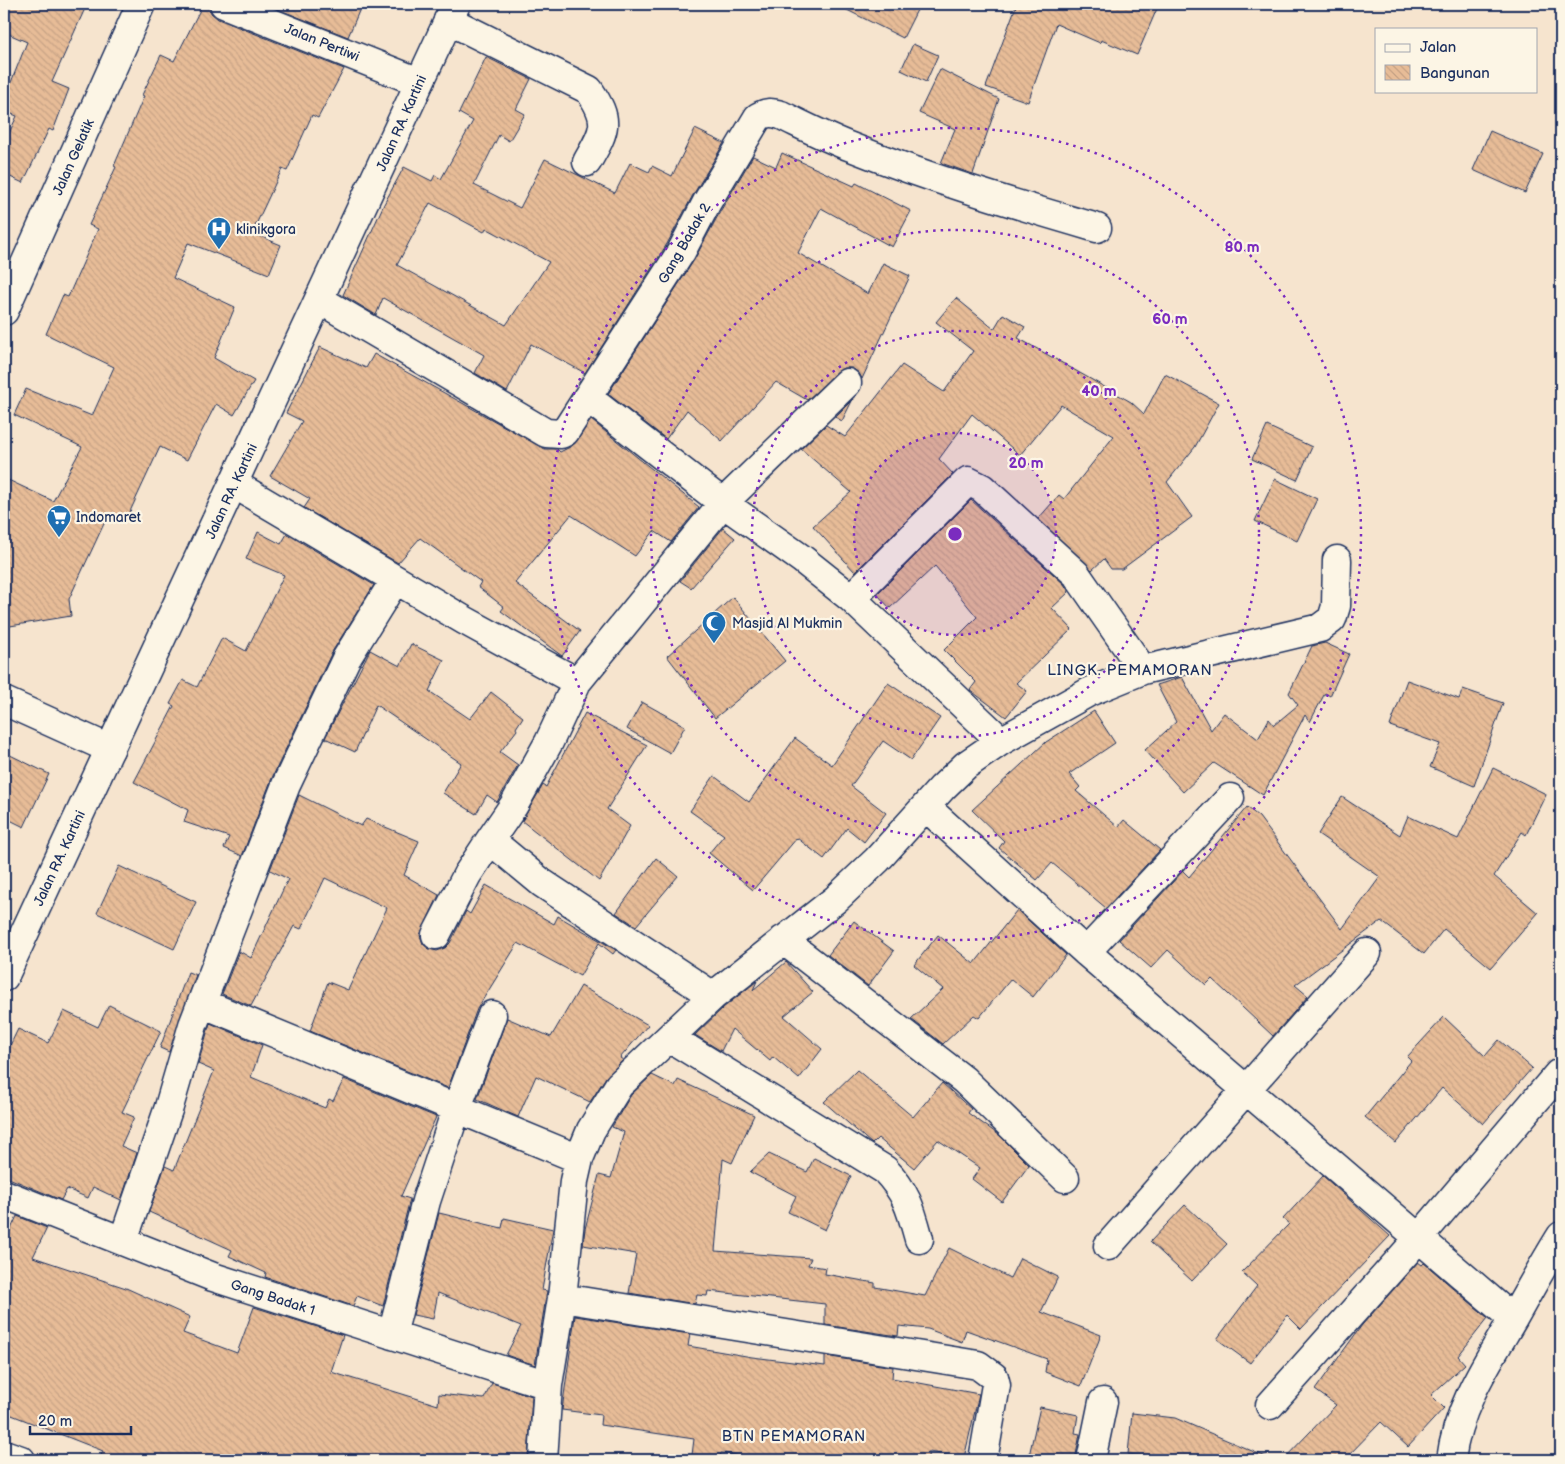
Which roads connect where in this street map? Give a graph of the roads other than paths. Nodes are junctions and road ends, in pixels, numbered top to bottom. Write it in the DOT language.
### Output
graph roads {
  1 [pos="141,4"];
  2 [pos="224,4"];
  3 [pos="253,9"];
  4 [pos="452,12"];
  5 [pos="419,82"];
  6 [pos="587,162"];
  7 [pos="1097,228"];
  8 [pos="320,300"];
  9 [pos="4,311"];
  10 [pos="847,383"];
  11 [pos="588,398"];
  12 [pos="234,484"];
  13 [pos="723,503"];
  14 [pos="1337,560"];
  15 [pos="395,580"];
  16 [pos="851,598"];
  17 [pos="1143,670"];
  18 [pos="577,682"];
  19 [pos="4,701"];
  20 [pos="1001,741"];
  21 [pos="110,749"];
  22 [pos="1230,798"];
  23 [pos="926,807"];
  24 [pos="490,840"];
  25 [pos="436,935"];
  26 [pos="783,940"];
  27 [pos="1086,952"];
  28 [pos="1368,953"];
  29 [pos="4,978"];
  30 [pos="713,996"];
  31 [pos="202,1003"];
  32 [pos="492,1015"];
  33 [pos="670,1038"];
  34 [pos="1558,1074"];
  35 [pos="1247,1091"];
  36 [pos="456,1110"];
  37 [pos="579,1159"];
  38 [pos="1065,1178"];
  39 [pos="4,1194"];
  40 [pos="1561,1236"];
  41 [pos="918,1239"];
  42 [pos="1418,1239"];
  43 [pos="123,1241"];
  44 [pos="1108,1246"];
  45 [pos="562,1298"];
  46 [pos="1513,1319"];
  47 [pos="392,1335"];
  48 [pos="548,1385"];
  49 [pos="1103,1402"];
  50 [pos="1270,1405"];
  51 [pos="4,1454"];
  52 [pos="21,1460"];
  53 [pos="547,1460"];
  54 [pos="983,1460"];
  55 [pos="1091,1460"];
  56 [pos="1451,1460"];
  1 -- 9 [label="street, Jalan Gelatik"];
  2 -- 3 [label="street, Jalan Pertiwi"];
  3 -- 5 [label="street, Jalan Pertiwi"];
  4 -- 5 [label="street, Jalan RA. Kartini"];
  4 -- 6 [label="street"];
  5 -- 8 [label="street, Jalan RA. Kartini"];
  7 -- 11 [label="street, Gang Badak 2"];
  8 -- 11 [label="street, Gang Badak 2"];
  8 -- 12 [label="street, Jalan RA. Kartini"];
  10 -- 13 [label="street"];
  11 -- 13 [label="street"];
  12 -- 15 [label="street"];
  12 -- 21 [label="street, Jalan RA. Kartini"];
  13 -- 16 [label="street"];
  13 -- 18 [label="street"];
  14 -- 17 [label="street"];
  15 -- 18 [label="street"];
  15 -- 31 [label="street"];
  16 -- 17 [label="street"];
  16 -- 20 [label="street"];
  17 -- 20 [label="street"];
  18 -- 24 [label="street"];
  19 -- 21 [label="street"];
  20 -- 23 [label="street"];
  21 -- 29 [label="street, Jalan RA. Kartini"];
  22 -- 27 [label="street"];
  23 -- 26 [label="street"];
  23 -- 27 [label="street"];
  24 -- 25 [label="street"];
  24 -- 30 [label="street"];
  26 -- 30 [label="street"];
  26 -- 38 [label="street"];
  27 -- 35 [label="street"];
  28 -- 35 [label="street"];
  30 -- 33 [label="street"];
  31 -- 36 [label="street"];
  31 -- 43 [label="street"];
  32 -- 36 [label="street"];
  33 -- 37 [label="street"];
  33 -- 41 [label="street"];
  34 -- 42 [label="street"];
  35 -- 42 [label="street"];
  35 -- 44 [label="street"];
  36 -- 37 [label="street"];
  36 -- 47 [label="street"];
  37 -- 45 [label="street"];
  39 -- 43 [label="street, Gang Badak 1"];
  40 -- 46 [label="street"];
  42 -- 46 [label="street"];
  42 -- 50 [label="street"];
  43 -- 47 [label="street, Gang Badak 1"];
  45 -- 48 [label="street"];
  45 -- 54 [label="street"];
  46 -- 56 [label="street"];
  47 -- 48 [label="street, Gang Badak 1"];
  48 -- 53 [label="street"];
  49 -- 55 [label="street"];
  51 -- 52 [label="street"];
}
